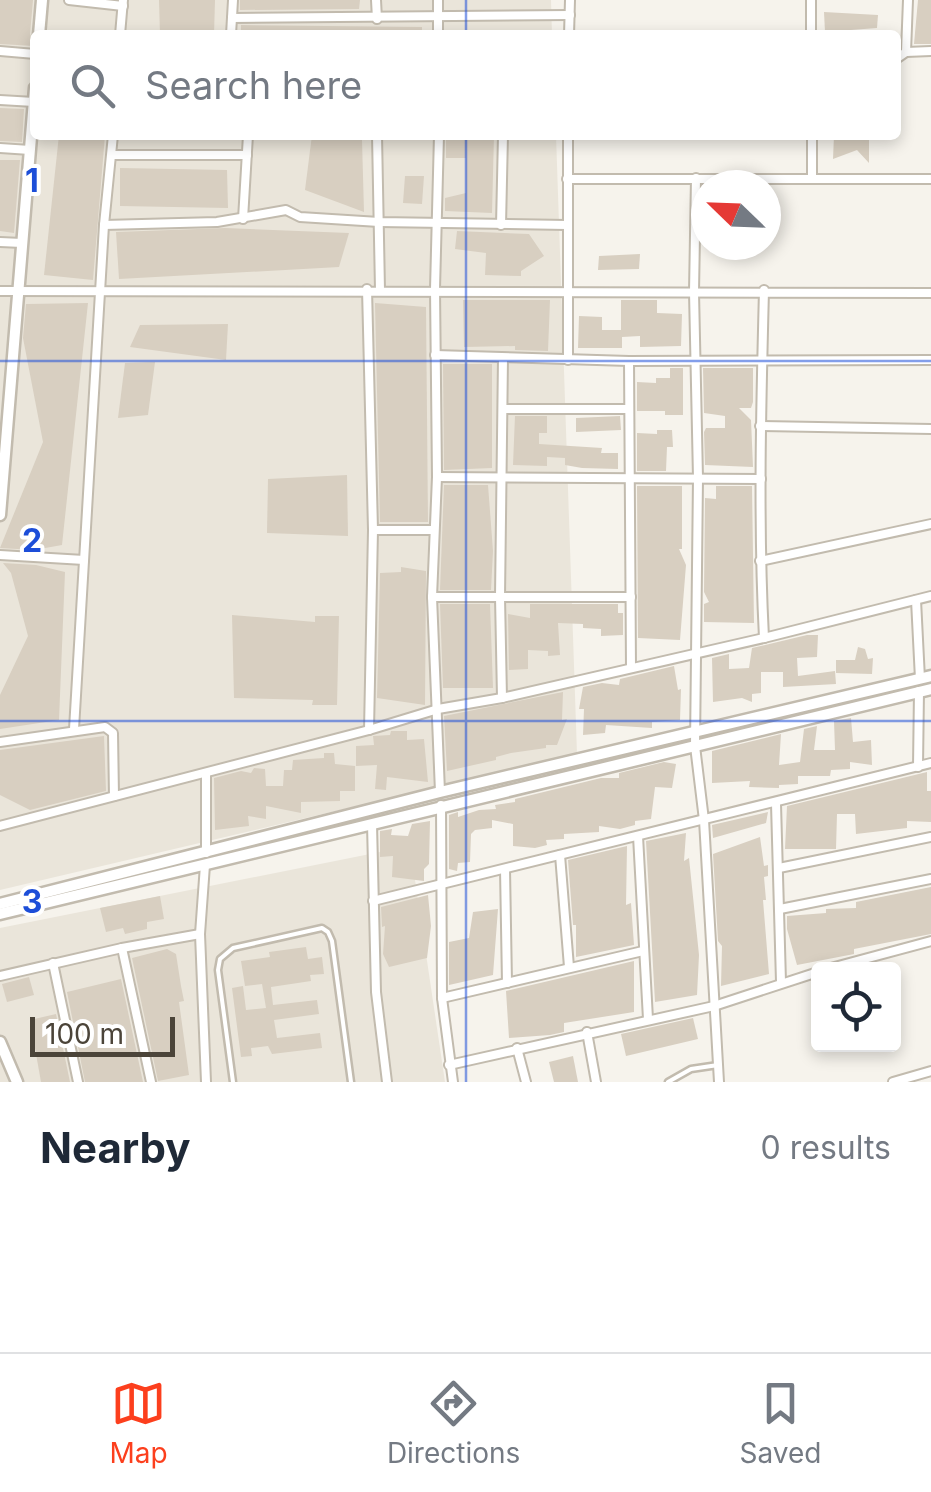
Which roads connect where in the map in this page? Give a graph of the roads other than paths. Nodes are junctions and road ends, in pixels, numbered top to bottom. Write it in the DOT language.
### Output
graph roads {
  1 [pos="42,0"];
  2 [pos="69,0"];
  3 [pos="233,0"];
  4 [pos="376,0"];
  5 [pos="438,0"];
  6 [pos="570,0"];
  7 [pos="811,0"];
  8 [pos="908,0"];
  9 [pos="123,3"];
  10 [pos="570,15"];
  11 [pos="232,18"];
  12 [pos="377,18"];
  13 [pos="438,19"];
  14 [pos="39,30"];
  15 [pos="120,30"];
  16 [pos="232,30"];
  17 [pos="438,30"];
  18 [pos="570,30"];
  19 [pos="811,30"];
  20 [pos="0,51"];
  21 [pos="931,51"];
  22 [pos="906,52"];
  23 [pos="30,54"];
  24 [pos="901,56"];
  25 [pos="0,100"];
  26 [pos="30,102"];
  27 [pos="31,140"];
  28 [pos="113,140"];
  29 [pos="248,140"];
  30 [pos="378,140"];
  31 [pos="439,140"];
  32 [pos="503,140"];
  33 [pos="568,140"];
  34 [pos="812,140"];
  35 [pos="0,148"];
  36 [pos="30,150"];
  37 [pos="247,155"];
  38 [pos="112,156"];
  39 [pos="691,178"];
  40 [pos="568,179"];
  41 [pos="781,179"];
  42 [pos="812,179"];
  43 [pos="931,179"];
  44 [pos="244,219"];
  45 [pos="379,222"];
  46 [pos="104,224"];
  47 [pos="436,224"];
  48 [pos="501,225"];
  49 [pos="567,226"];
  50 [pos="0,242"];
  51 [pos="22,244"];
  52 [pos="695,260"];
  53 [pos="367,289"];
  54 [pos="435,289"];
  55 [pos="0,290"];
  56 [pos="101,290"];
  57 [pos="380,290"];
  58 [pos="764,290"];
  59 [pos="18,291"];
  60 [pos="694,292"];
  61 [pos="568,293"];
  62 [pos="931,293"];
  63 [pos="436,355"];
  64 [pos="504,358"];
  65 [pos="696,359"];
  66 [pos="568,360"];
  67 [pos="762,360"];
  68 [pos="931,360"];
  69 [pos="629,361"];
  70 [pos="5,383"];
  71 [pos="504,408"];
  72 [pos="629,408"];
  73 [pos="760,426"];
  74 [pos="931,430"];
  75 [pos="3,431"];
  76 [pos="437,476"];
  77 [pos="504,477"];
  78 [pos="630,478"];
  79 [pos="698,478"];
  80 [pos="761,479"];
  81 [pos="0,515"];
  82 [pos="931,524"];
  83 [pos="373,530"];
  84 [pos="432,530"];
  85 [pos="0,555"];
  86 [pos="84,560"];
  87 [pos="760,561"];
  88 [pos="931,596"];
  89 [pos="432,597"];
  90 [pos="500,597"];
  91 [pos="630,598"];
  92 [pos="916,600"];
  93 [pos="764,638"];
  94 [pos="695,652"];
  95 [pos="631,668"];
  96 [pos="926,677"];
  97 [pos="925,690"];
  98 [pos="502,698"];
  99 [pos="438,709"];
  100 [pos="74,730"];
  101 [pos="369,730"];
  102 [pos="695,732"];
  103 [pos="0,742"];
  104 [pos="695,746"];
  105 [pos="931,764"];
  106 [pos="918,766"];
  107 [pos="206,774"];
  108 [pos="440,792"];
  109 [pos="114,796"];
  110 [pos="776,804"];
  111 [pos="441,805"];
  112 [pos="704,820"];
  113 [pos="372,824"];
  114 [pos="0,826"];
  115 [pos="638,836"];
  116 [pos="931,836"];
  117 [pos="560,855"];
  118 [pos="205,859"];
  119 [pos="779,868"];
  120 [pos="505,869"];
  121 [pos="931,879"];
  122 [pos="439,885"];
  123 [pos="373,901"];
  124 [pos="780,909"];
  125 [pos="1,912"];
  126 [pos="200,934"];
  127 [pos="931,941"];
  128 [pos="122,948"];
  129 [pos="643,951"];
  130 [pos="856,962"];
  131 [pos="53,964"];
  132 [pos="569,967"];
  133 [pos="811,974"];
  134 [pos="0,976"];
  135 [pos="508,982"];
  136 [pos="780,982"];
  137 [pos="442,998"];
  138 [pos="714,1006"];
  139 [pos="648,1018"];
  140 [pos="586,1032"];
  141 [pos="0,1042"];
  142 [pos="517,1048"];
  143 [pos="718,1065"];
  144 [pos="449,1066"];
  145 [pos="931,1071"];
  146 [pos="17,1082"];
  147 [pos="78,1082"];
  148 [pos="151,1082"];
  149 [pos="206,1082"];
  150 [pos="233,1082"];
  151 [pos="351,1082"];
  152 [pos="387,1082"];
  153 [pos="453,1082"];
  154 [pos="526,1082"];
  155 [pos="596,1082"];
  156 [pos="668,1082"];
  157 [pos="719,1082"];
  158 [pos="893,1082"];
  1 -- 14 [label="street"];
  2 -- 9 [label="street"];
  3 -- 11 [label="street"];
  4 -- 12 [label="street"];
  5 -- 13 [label="street"];
  6 -- 10 [label="street"];
  7 -- 19 [label="street"];
  8 -- 22 [label="street"];
  9 -- 15 [label="street"];
  10 -- 13 [label="street"];
  10 -- 18 [label="street"];
  11 -- 12 [label="street"];
  11 -- 16 [label="street"];
  12 -- 13 [label="street"];
  13 -- 17 [label="street"];
  20 -- 23 [label="street"];
  21 -- 22 [label="street"];
  22 -- 24 [label="street"];
  25 -- 26 [label="street"];
  27 -- 36 [label="street"];
  28 -- 38 [label="street"];
  29 -- 37 [label="street"];
  30 -- 45 [label="street"];
  31 -- 47 [label="street"];
  32 -- 48 [label="street"];
  33 -- 40 [label="street"];
  34 -- 42 [label="street"];
  35 -- 36 [label="street"];
  36 -- 51 [label="street"];
  37 -- 38 [label="street"];
  37 -- 44 [label="street"];
  38 -- 46 [label="street"];
  39 -- 40 [label="street"];
  40 -- 49 [label="street"];
  41 -- 42 [label="street"];
  42 -- 43 [label="street"];
  44 -- 45 [label="street"];
  44 -- 46 [label="street"];
  45 -- 47 [label="street"];
  45 -- 57 [label="street"];
  46 -- 56 [label="street"];
  47 -- 48 [label="street"];
  47 -- 54 [label="street"];
  48 -- 49 [label="street"];
  49 -- 61 [label="street"];
  50 -- 51 [label="street"];
  51 -- 59 [label="street"];
  52 -- 60 [label="street"];
  53 -- 56 [label="street"];
  53 -- 57 [label="street"];
  53 -- 83 [label="street"];
  54 -- 57 [label="street"];
  54 -- 61 [label="street"];
  54 -- 63 [label="street"];
  55 -- 59 [label="street"];
  56 -- 59 [label="street"];
  56 -- 86 [label="street"];
  58 -- 60 [label="street"];
  58 -- 62 [label="street"];
  58 -- 67 [label="street"];
  59 -- 70 [label="street"];
  60 -- 61 [label="street"];
  60 -- 65 [label="street"];
  61 -- 66 [label="street"];
  63 -- 64 [label="street"];
  63 -- 76 [label="street"];
  64 -- 66 [label="street"];
  64 -- 71 [label="street"];
  65 -- 67 [label="street"];
  65 -- 69 [label="street"];
  65 -- 79 [label="street"];
  66 -- 69 [label="street"];
  67 -- 68 [label="street"];
  67 -- 73 [label="street"];
  69 -- 72 [label="street"];
  70 -- 75 [label="street"];
  71 -- 72 [label="street"];
  71 -- 77 [label="street"];
  72 -- 78 [label="street"];
  73 -- 74 [label="street"];
  73 -- 80 [label="street"];
  75 -- 81 [label="street"];
  76 -- 77 [label="street"];
  76 -- 84 [label="street"];
  77 -- 78 [label="street"];
  77 -- 90 [label="street"];
  78 -- 79 [label="street"];
  78 -- 91 [label="street"];
  79 -- 80 [label="street"];
  79 -- 94 [label="street"];
  80 -- 87 [label="street"];
  82 -- 87 [label="street"];
  83 -- 84 [label="street"];
  83 -- 101 [label="street"];
  84 -- 89 [label="street"];
  85 -- 86 [label="street"];
  86 -- 100 [label="street"];
  87 -- 93 [label="street"];
  88 -- 92 [label="street"];
  89 -- 90 [label="street"];
  89 -- 99 [label="street"];
  90 -- 91 [label="street"];
  90 -- 98 [label="street"];
  91 -- 95 [label="street"];
  92 -- 93 [label="street"];
  92 -- 96 [label="street"];
  93 -- 94 [label="street"];
  94 -- 95 [label="street"];
  94 -- 102 [label="street"];
  95 -- 98 [label="street"];
  96 -- 102 [label="street"];
  97 -- 104 [label="street"];
  97 -- 106 [label="street"];
  98 -- 99 [label="street"];
  99 -- 101 [label="street"];
  99 -- 108 [label="street"];
  100 -- 103 [label="street"];
  100 -- 109 [label="street"];
  101 -- 107 [label="street"];
  102 -- 104 [label="street"];
  102 -- 108 [label="street"];
  104 -- 111 [label="street"];
  104 -- 112 [label="street"];
  105 -- 106 [label="street"];
  106 -- 110 [label="street"];
  107 -- 109 [label="street"];
  107 -- 118 [label="street"];
  108 -- 118 [label="street"];
  109 -- 114 [label="street"];
  110 -- 112 [label="street"];
  110 -- 119 [label="street"];
  111 -- 113 [label="street"];
  111 -- 122 [label="street"];
  112 -- 115 [label="street"];
  112 -- 138 [label="street"];
  113 -- 118 [label="street"];
  113 -- 123 [label="street"];
  115 -- 117 [label="street"];
  115 -- 129 [label="street"];
  116 -- 119 [label="street"];
  117 -- 120 [label="street"];
  117 -- 132 [label="street"];
  118 -- 125 [label="street"];
  118 -- 126 [label="street"];
  119 -- 124 [label="street"];
  120 -- 122 [label="street"];
  120 -- 135 [label="street"];
  121 -- 124 [label="street"];
  122 -- 123 [label="street"];
  122 -- 137 [label="street"];
  123 -- 152 [label="street"];
  124 -- 136 [label="street"];
  126 -- 128 [label="street"];
  126 -- 149 [label="street"];
  127 -- 130 [label="street"];
  128 -- 131 [label="street"];
  128 -- 148 [label="street"];
  129 -- 132 [label="street"];
  129 -- 139 [label="street"];
  131 -- 134 [label="street"];
  131 -- 147 [label="street"];
  132 -- 135 [label="street"];
  133 -- 136 [label="street"];
  135 -- 137 [label="street"];
  136 -- 138 [label="street"];
  137 -- 144 [label="street"];
  138 -- 139 [label="street"];
  138 -- 143 [label="street"];
  139 -- 140 [label="street"];
  140 -- 142 [label="street"];
  140 -- 155 [label="street"];
  141 -- 146 [label="street"];
  142 -- 144 [label="street"];
  142 -- 154 [label="street"];
  143 -- 156 [label="lane"];
  143 -- 157 [label="street"];
  144 -- 153 [label="street"];
  145 -- 158 [label="street"];
  150 -- 151 [label="lane"];
}
